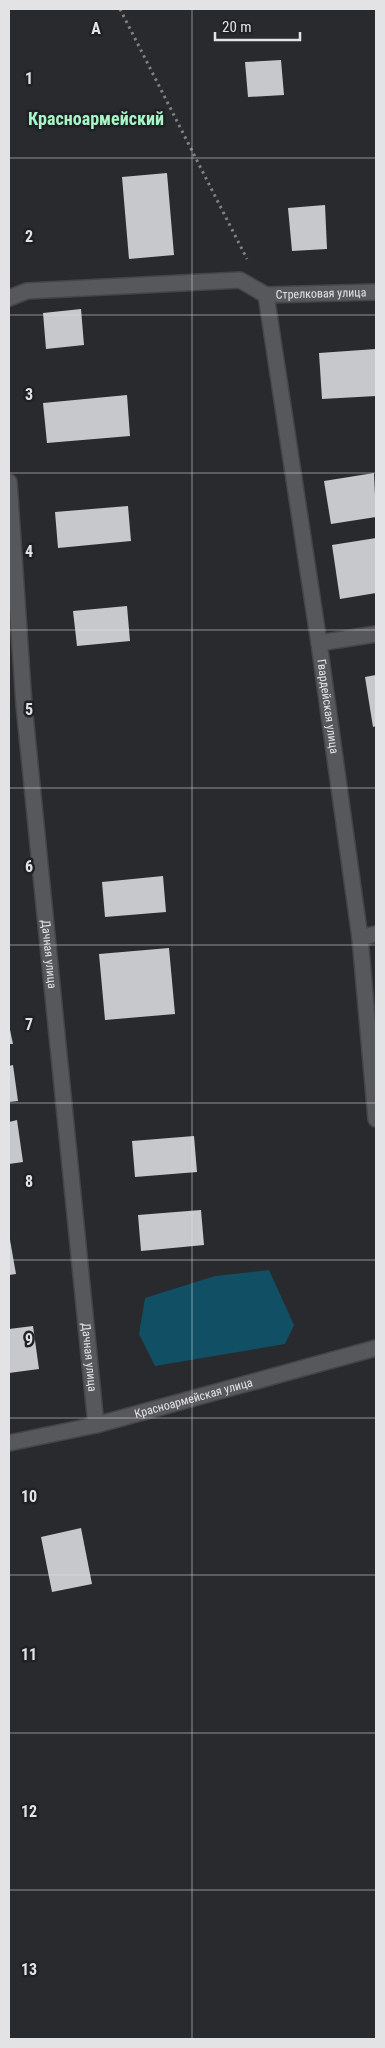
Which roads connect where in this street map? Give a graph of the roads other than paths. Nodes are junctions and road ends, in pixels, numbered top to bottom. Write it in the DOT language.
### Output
graph roads {
  1 [pos="376,292"];
  2 [pos="266,295"];
  3 [pos="9,298"];
  4 [pos="9,482"];
  5 [pos="376,634"];
  6 [pos="319,643"];
  7 [pos="376,934"];
  8 [pos="360,938"];
  9 [pos="376,1119"];
  10 [pos="376,1348"];
  11 [pos="96,1425"];
  12 [pos="9,1443"];
  1 -- 2 [label="street, Стрелковая улица"];
  2 -- 3 [label="street"];
  2 -- 6 [label="street, Гвардейская улица"];
  4 -- 11 [label="street, Дачная улица"];
  5 -- 6 [label="street"];
  6 -- 8 [label="street, Гвардейская улица"];
  7 -- 8 [label="street"];
  8 -- 9 [label="street, Гвардейская улица"];
  10 -- 11 [label="street, Красноармейская улица"];
  11 -- 12 [label="street, Красноармейская улица"];
}
